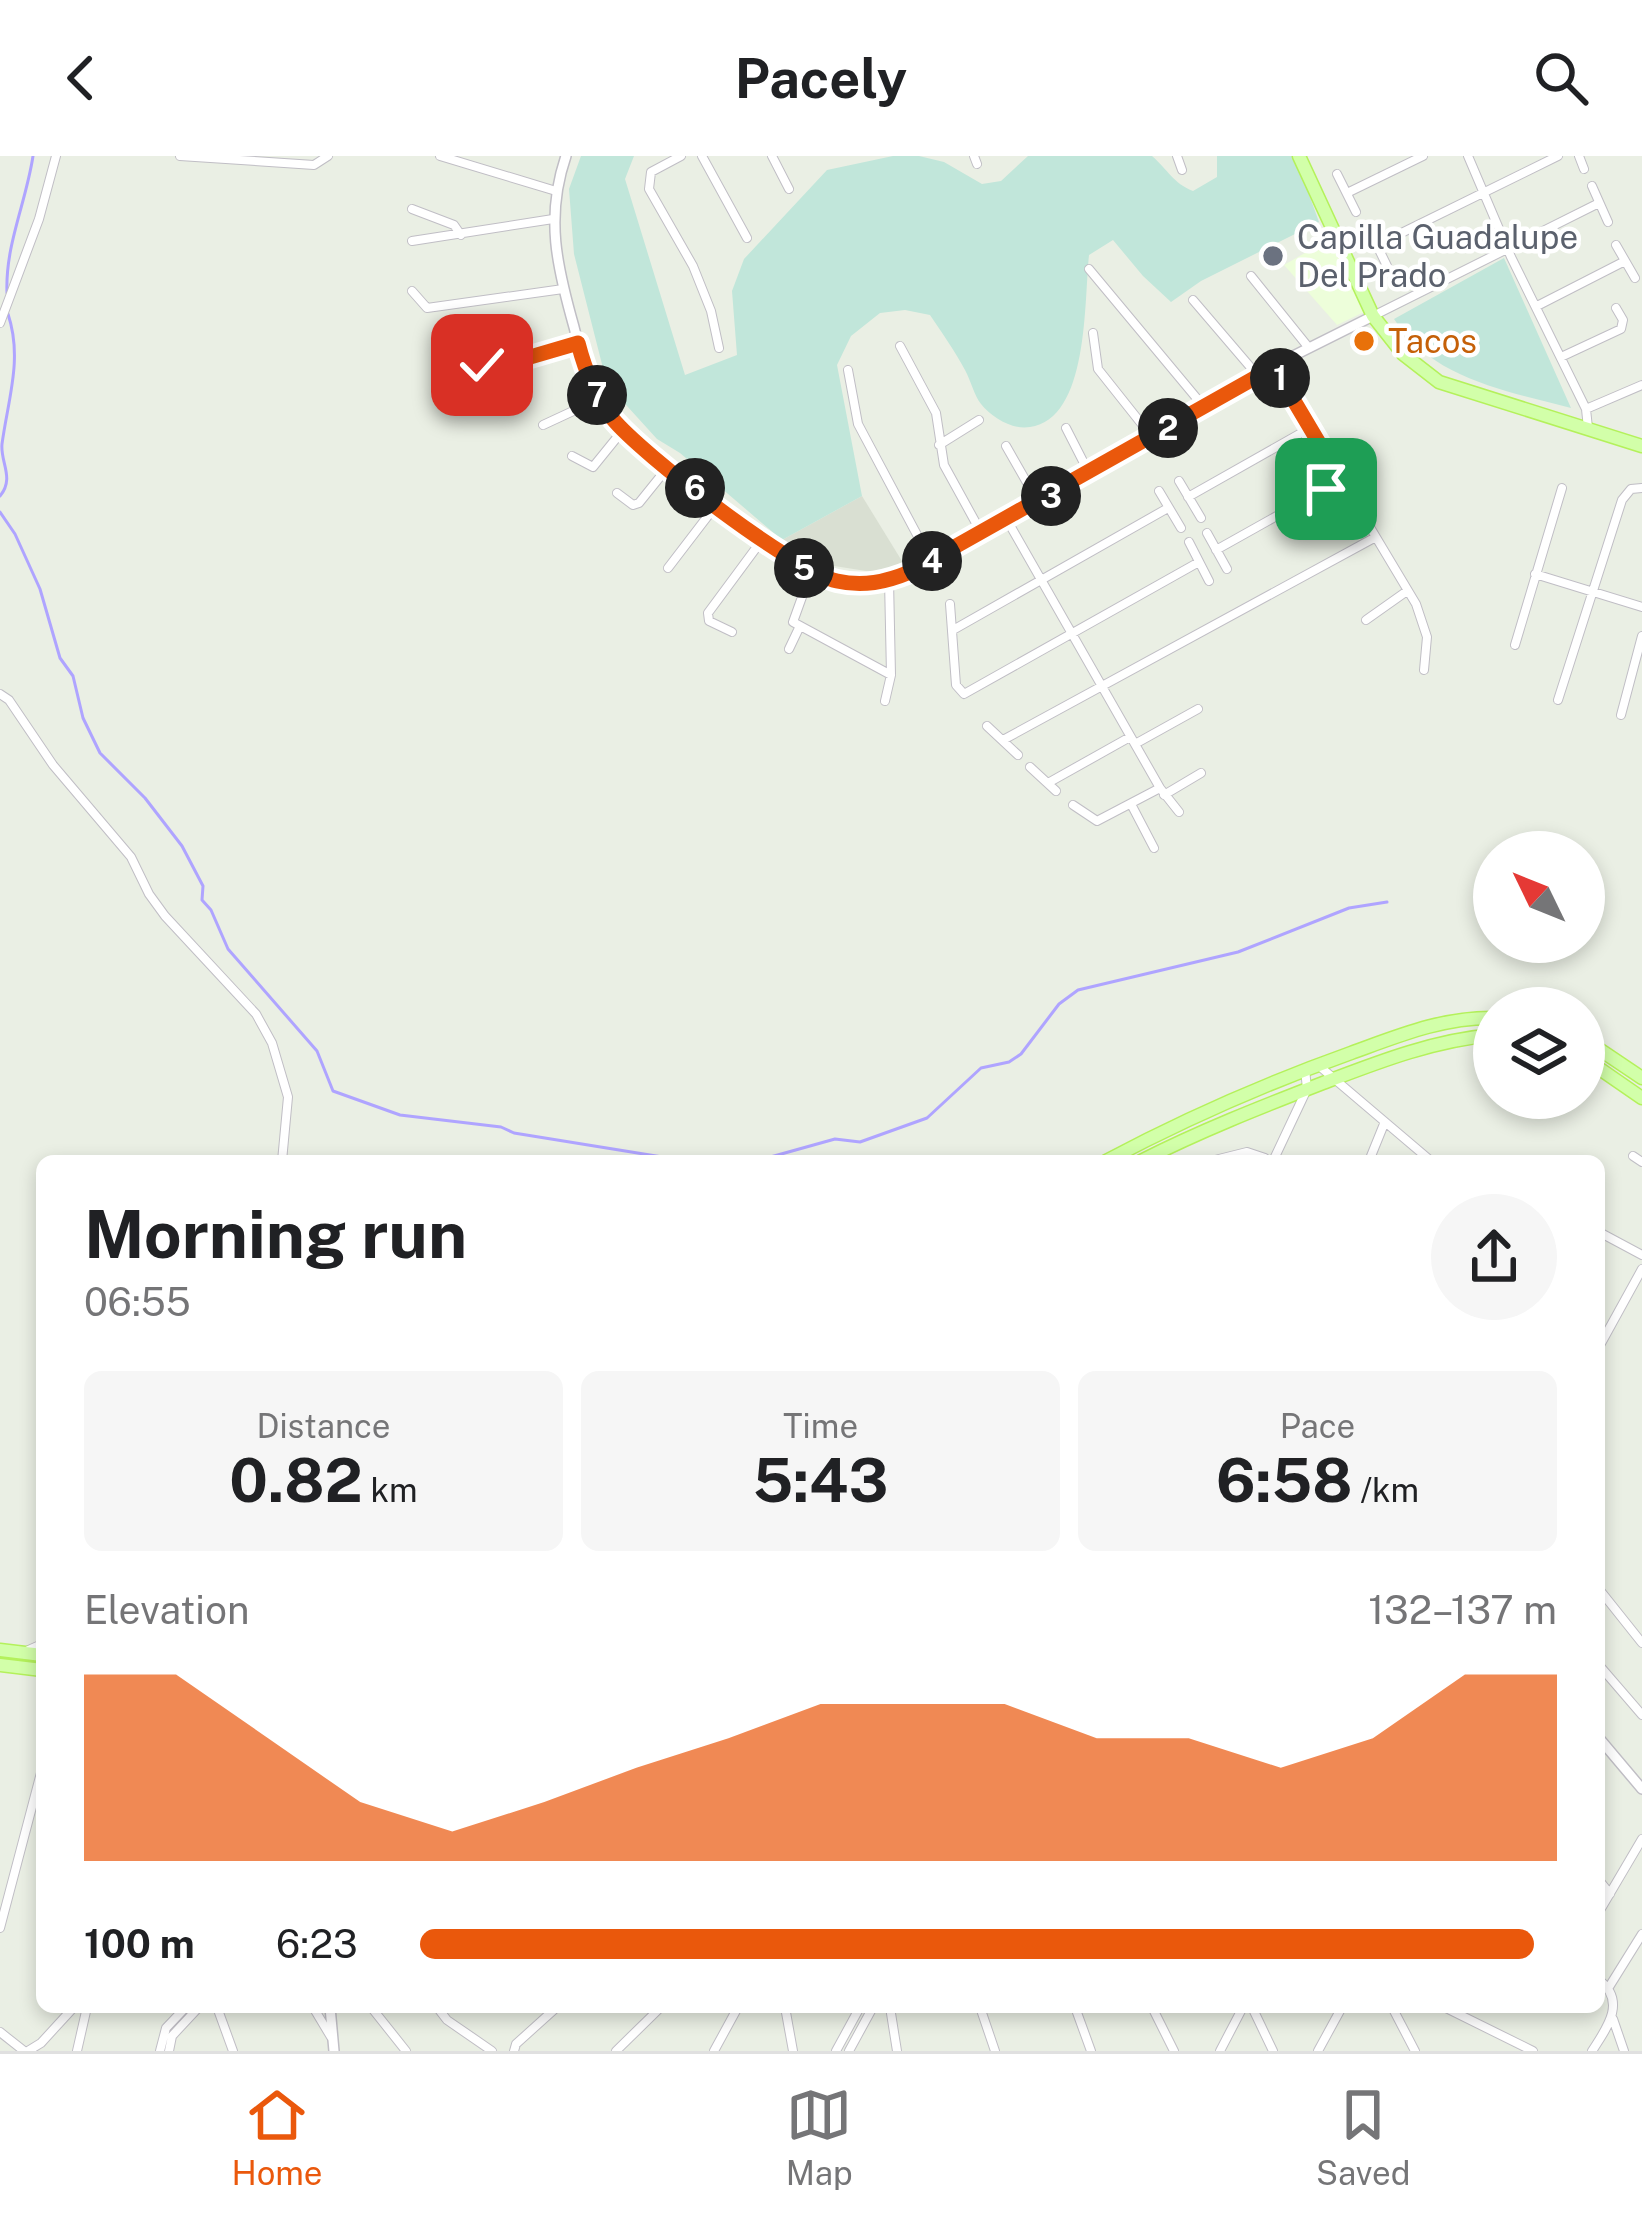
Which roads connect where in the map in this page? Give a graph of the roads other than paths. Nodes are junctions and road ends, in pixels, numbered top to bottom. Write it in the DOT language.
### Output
graph roads {
  1 [pos="56,156"];
  2 [pos="328,156"];
  3 [pos="440,156"];
  4 [pos="566,156"];
  5 [pos="681,156"];
  6 [pos="702,156"];
  7 [pos="772,156"];
  8 [pos="1177,156"];
  9 [pos="1299,156"];
  10 [pos="1423,156"];
  11 [pos="1468,156"];
  12 [pos="1558,156"];
  13 [pos="1579,156"];
  14 [pos="182,157"];
  15 [pos="267,159"];
  16 [pos="1182,170"];
  17 [pos="1584,170"];
  18 [pos="1337,174"];
  19 [pos="1592,187"];
  20 [pos="789,189"];
  21 [pos="556,191"];
  22 [pos="1347,193"];
  23 [pos="1485,195"];
  24 [pos="1599,203"];
  25 [pos="412,209"];
  26 [pos="1356,212"];
  27 [pos="553,219"];
  28 [pos="1608,222"];
  29 [pos="1368,227"];
  30 [pos="460,235"];
  31 [pos="747,238"];
  32 [pos="412,241"];
  33 [pos="1377,245"];
  34 [pos="1616,245"];
  35 [pos="1508,248"];
  36 [pos="1624,261"];
  37 [pos="1387,266"];
  38 [pos="1089,269"];
  39 [pos="1251,276"];
  40 [pos="1635,278"];
  41 [pos="563,289"];
  42 [pos="412,291"];
  43 [pos="1193,300"];
  44 [pos="1537,306"];
  45 [pos="1616,308"];
  46 [pos="1373,316"];
  47 [pos="0,323"];
  48 [pos="1093,333"];
  49 [pos="578,343"];
  50 [pos="900,346"];
  51 [pos="477,347"];
  52 [pos="719,348"];
  53 [pos="1309,348"];
  54 [pos="1561,357"];
  55 [pos="1274,367"];
  56 [pos="848,370"];
  57 [pos="1258,376"];
  58 [pos="1642,385"];
  59 [pos="599,399"];
  60 [pos="1204,407"];
  61 [pos="1586,409"];
  62 [pos="980,420"];
  63 [pos="543,425"];
  64 [pos="1066,428"];
  65 [pos="1310,428"];
  66 [pos="1588,428"];
  67 [pos="623,430"];
  68 [pos="1152,437"];
  69 [pos="939,445"];
  70 [pos="1006,446"];
  71 [pos="1642,446"];
  72 [pos="572,456"];
  73 [pos="668,467"];
  74 [pos="1089,473"];
  75 [pos="1341,480"];
  76 [pos="1179,481"];
  77 [pos="1562,488"];
  78 [pos="1642,488"];
  79 [pos="1159,491"];
  80 [pos="617,493"];
  81 [pos="1188,497"];
  82 [pos="1038,503"];
  83 [pos="717,504"];
  84 [pos="1168,508"];
  85 [pos="1201,518"];
  86 [pos="1007,520"];
  87 [pos="1181,528"];
  88 [pos="1207,533"];
  89 [pos="982,534"];
  90 [pos="1374,538"];
  91 [pos="762,540"];
  92 [pos="1190,542"];
  93 [pos="1216,550"];
  94 [pos="931,561"];
  95 [pos="1199,562"];
  96 [pos="668,568"];
  97 [pos="1227,569"];
  98 [pos="812,572"];
  99 [pos="1535,574"];
  100 [pos="890,580"];
  101 [pos="1041,580"];
  102 [pos="1209,581"];
  103 [pos="1407,592"];
  104 [pos="1592,592"];
  105 [pos="950,604"];
  106 [pos="1642,607"];
  107 [pos="1366,620"];
  108 [pos="796,625"];
  109 [pos="953,630"];
  110 [pos="732,632"];
  111 [pos="1071,633"];
  112 [pos="1642,636"];
  113 [pos="1516,645"];
  114 [pos="789,650"];
  115 [pos="1424,670"];
  116 [pos="891,675"];
  117 [pos="1102,688"];
  118 [pos="0,694"];
  119 [pos="1558,700"];
  120 [pos="885,701"];
  121 [pos="1198,709"];
  122 [pos="1621,715"];
  123 [pos="987,726"];
  124 [pos="1003,740"];
  125 [pos="1133,740"];
  126 [pos="1018,754"];
  127 [pos="1030,767"];
  128 [pos="1201,773"];
  129 [pos="1048,783"];
  130 [pos="1056,791"];
  131 [pos="1162,791"];
  132 [pos="1131,804"];
  133 [pos="1073,805"];
  134 [pos="1179,812"];
  135 [pos="1154,848"];
  136 [pos="1473,1019"];
  137 [pos="1473,1038"];
  138 [pos="1605,1053"];
  139 [pos="1311,1067"];
  140 [pos="1605,1072"];
  141 [pos="1642,1078"];
  142 [pos="1334,1079"];
  143 [pos="1307,1089"];
  144 [pos="1642,1098"];
  145 [pos="1384,1124"];
  146 [pos="283,1155"];
  147 [pos="1118,1155"];
  148 [pos="1158,1155"];
  149 [pos="1271,1155"];
  150 [pos="1371,1155"];
  151 [pos="1423,1155"];
  152 [pos="1605,1235"];
  153 [pos="1642,1255"];
  154 [pos="1642,1269"];
  155 [pos="1605,1336"];
  156 [pos="1605,1597"];
  157 [pos="1642,1643"];
  158 [pos="36,1647"];
  159 [pos="0,1650"];
  160 [pos="22,1653"];
  161 [pos="36,1654"];
  162 [pos="0,1666"];
  163 [pos="36,1669"];
  164 [pos="1605,1672"];
  165 [pos="1642,1714"];
  166 [pos="1605,1745"];
  167 [pos="1642,1789"];
  168 [pos="36,1792"];
  169 [pos="1642,1839"];
  170 [pos="1605,1888"];
  171 [pos="1610,1894"];
  172 [pos="1605,1902"];
  173 [pos="0,1928"];
  174 [pos="1642,1934"];
  175 [pos="1605,1985"];
  176 [pos="1609,1988"];
  177 [pos="68,2013"];
  178 [pos="86,2013"];
  179 [pos="180,2013"];
  180 [pos="193,2013"];
  181 [pos="219,2013"];
  182 [pos="318,2013"];
  183 [pos="330,2013"];
  184 [pos="376,2013"];
  185 [pos="442,2013"];
  186 [pos="451,2013"];
  187 [pos="550,2013"];
  188 [pos="656,2013"];
  189 [pos="735,2013"];
  190 [pos="786,2013"];
  191 [pos="857,2013"];
  192 [pos="870,2013"];
  193 [pos="890,2013"];
  194 [pos="982,2013"];
  195 [pos="1077,2013"];
  196 [pos="1155,2013"];
  197 [pos="1244,2013"];
  198 [pos="1251,2013"];
  199 [pos="1339,2013"];
  200 [pos="1395,2013"];
  201 [pos="1456,2013"];
  202 [pos="1612,2018"];
  203 [pos="447,2020"];
  204 [pos="0,2032"];
  205 [pos="333,2048"];
  206 [pos="1410,2049"];
  207 [pos="26,2051"];
  208 [pos="77,2051"];
  209 [pos="160,2051"];
  210 [pos="169,2051"];
  211 [pos="233,2051"];
  212 [pos="406,2051"];
  213 [pos="492,2051"];
  214 [pos="514,2051"];
  215 [pos="616,2051"];
  216 [pos="714,2051"];
  217 [pos="793,2051"];
  218 [pos="836,2051"];
  219 [pos="849,2051"];
  220 [pos="897,2051"];
  221 [pos="995,2051"];
  222 [pos="1091,2051"];
  223 [pos="1174,2051"];
  224 [pos="1220,2051"];
  225 [pos="1273,2051"];
  226 [pos="1318,2051"];
  227 [pos="1533,2051"];
  228 [pos="1592,2051"];
  229 [pos="1624,2051"];
  1 -- 47 [label="street"];
  2 -- 15 [label="street"];
  3 -- 21 [label="street"];
  4 -- 21 [label="street"];
  5 -- 52 [label="street"];
  6 -- 31 [label="street"];
  7 -- 20 [label="street"];
  8 -- 16 [label="street"];
  9 -- 46 [label="main road"];
  10 -- 22 [label="street"];
  11 -- 23 [label="street"];
  12 -- 23 [label="street"];
  13 -- 17 [label="street"];
  14 -- 15 [label="street"];
  18 -- 22 [label="street"];
  19 -- 24 [label="street"];
  21 -- 27 [label="street"];
  22 -- 26 [label="street"];
  23 -- 33 [label="street"];
  23 -- 35 [label="street"];
  24 -- 28 [label="street"];
  24 -- 35 [label="street"];
  25 -- 30 [label="street"];
  27 -- 30 [label="street"];
  27 -- 41 [label="street"];
  29 -- 33 [label="street"];
  30 -- 32 [label="street"];
  33 -- 37 [label="street"];
  34 -- 36 [label="street"];
  35 -- 44 [label="street"];
  35 -- 46 [label="street"];
  36 -- 40 [label="street"];
  36 -- 44 [label="street"];
  38 -- 60 [label="street"];
  39 -- 53 [label="street"];
  41 -- 42 [label="street"];
  41 -- 49 [label="street"];
  43 -- 57 [label="street"];
  44 -- 54 [label="street"];
  45 -- 54 [label="street"];
  46 -- 53 [label="street"];
  46 -- 66 [label="main road"];
  48 -- 68 [label="street"];
  49 -- 51 [label="street"];
  49 -- 59 [label="street"];
  50 -- 69 [label="street"];
  53 -- 55 [label="street"];
  54 -- 61 [label="street"];
  55 -- 57 [label="street"];
  55 -- 65 [label="street"];
  56 -- 94 [label="street"];
  57 -- 60 [label="street"];
  58 -- 61 [label="street"];
  59 -- 63 [label="street"];
  59 -- 67 [label="street"];
  60 -- 68 [label="street"];
  61 -- 66 [label="street"];
  62 -- 69 [label="street"];
  64 -- 74 [label="street"];
  65 -- 75 [label="street"];
  65 -- 81 [label="street"];
  66 -- 71 [label="main road"];
  67 -- 72 [label="street"];
  67 -- 73 [label="street"];
  68 -- 74 [label="street"];
  69 -- 89 [label="street"];
  70 -- 82 [label="street"];
  73 -- 80 [label="street"];
  73 -- 83 [label="street"];
  74 -- 82 [label="street"];
  75 -- 90 [label="street"];
  75 -- 93 [label="street"];
  76 -- 81 [label="street"];
  77 -- 99 [label="street"];
  78 -- 104 [label="street"];
  79 -- 84 [label="street"];
  81 -- 85 [label="street"];
  82 -- 86 [label="street"];
  83 -- 91 [label="street"];
  83 -- 96 [label="street"];
  84 -- 87 [label="street"];
  84 -- 101 [label="street"];
  86 -- 89 [label="street"];
  86 -- 101 [label="street"];
  88 -- 93 [label="street"];
  89 -- 94 [label="street"];
  90 -- 103 [label="street"];
  90 -- 117 [label="street"];
  91 -- 98 [label="street"];
  91 -- 110 [label="street"];
  92 -- 95 [label="street"];
  93 -- 97 [label="street"];
  94 -- 100 [label="street"];
  95 -- 102 [label="street"];
  95 -- 111 [label="street"];
  98 -- 100 [label="street"];
  98 -- 108 [label="street"];
  99 -- 104 [label="street"];
  99 -- 113 [label="street"];
  100 -- 116 [label="street"];
  101 -- 109 [label="street"];
  101 -- 111 [label="street"];
  103 -- 107 [label="street"];
  103 -- 115 [label="street"];
  104 -- 106 [label="street"];
  104 -- 119 [label="street"];
  105 -- 109 [label="street"];
  108 -- 114 [label="street"];
  108 -- 116 [label="street"];
  109 -- 111 [label="street"];
  111 -- 117 [label="street"];
  112 -- 122 [label="street"];
  116 -- 120 [label="street"];
  117 -- 124 [label="street"];
  117 -- 125 [label="street"];
  118 -- 146 [label="street"];
  121 -- 125 [label="street"];
  123 -- 124 [label="street"];
  124 -- 126 [label="street"];
  125 -- 129 [label="street"];
  125 -- 131 [label="street"];
  127 -- 129 [label="street"];
  128 -- 131 [label="street"];
  129 -- 130 [label="street"];
  131 -- 132 [label="street"];
  131 -- 134 [label="street"];
  132 -- 133 [label="street"];
  132 -- 135 [label="street"];
  136 -- 139 [label="main road"];
  137 -- 142 [label="main road"];
  138 -- 141 [label="main road"];
  139 -- 142 [label="street"];
  139 -- 143 [label="street"];
  139 -- 147 [label="main road"];
  140 -- 144 [label="main road"];
  142 -- 143 [label="main road"];
  142 -- 145 [label="street"];
  143 -- 148 [label="main road"];
  143 -- 149 [label="street"];
  145 -- 150 [label="street"];
  145 -- 151 [label="street"];
  152 -- 153 [label="street"];
  154 -- 155 [label="street"];
  156 -- 157 [label="street"];
  158 -- 160 [label="street"];
  159 -- 160 [label="main road"];
  160 -- 161 [label="main road"];
  162 -- 163 [label="main road"];
  164 -- 165 [label="street"];
  166 -- 167 [label="street"];
  168 -- 173 [label="street"];
  169 -- 171 [label="street"];
  170 -- 171 [label="street"];
  171 -- 172 [label="street"];
  174 -- 176 [label="street"];
  175 -- 176 [label="street"];
  176 -- 202 [label="street"];
  177 -- 207 [label="street"];
  178 -- 208 [label="street"];
  179 -- 209 [label="street"];
  180 -- 210 [label="street"];
  181 -- 211 [label="street"];
  182 -- 205 [label="street"];
  183 -- 205 [label="street"];
  184 -- 212 [label="street"];
  185 -- 203 [label="street"];
  186 -- 203 [label="street"];
  187 -- 214 [label="street"];
  188 -- 215 [label="street"];
  189 -- 216 [label="street"];
  190 -- 217 [label="street"];
  191 -- 218 [label="street"];
  192 -- 219 [label="street"];
  193 -- 220 [label="street"];
  194 -- 221 [label="street"];
  195 -- 222 [label="street"];
  196 -- 223 [label="street"];
  197 -- 224 [label="street"];
  198 -- 225 [label="street"];
  199 -- 226 [label="street"];
  200 -- 206 [label="street"];
  201 -- 227 [label="street"];
  202 -- 228 [label="street"];
  202 -- 229 [label="street"];
  203 -- 213 [label="street"];
  204 -- 207 [label="street"];
}
